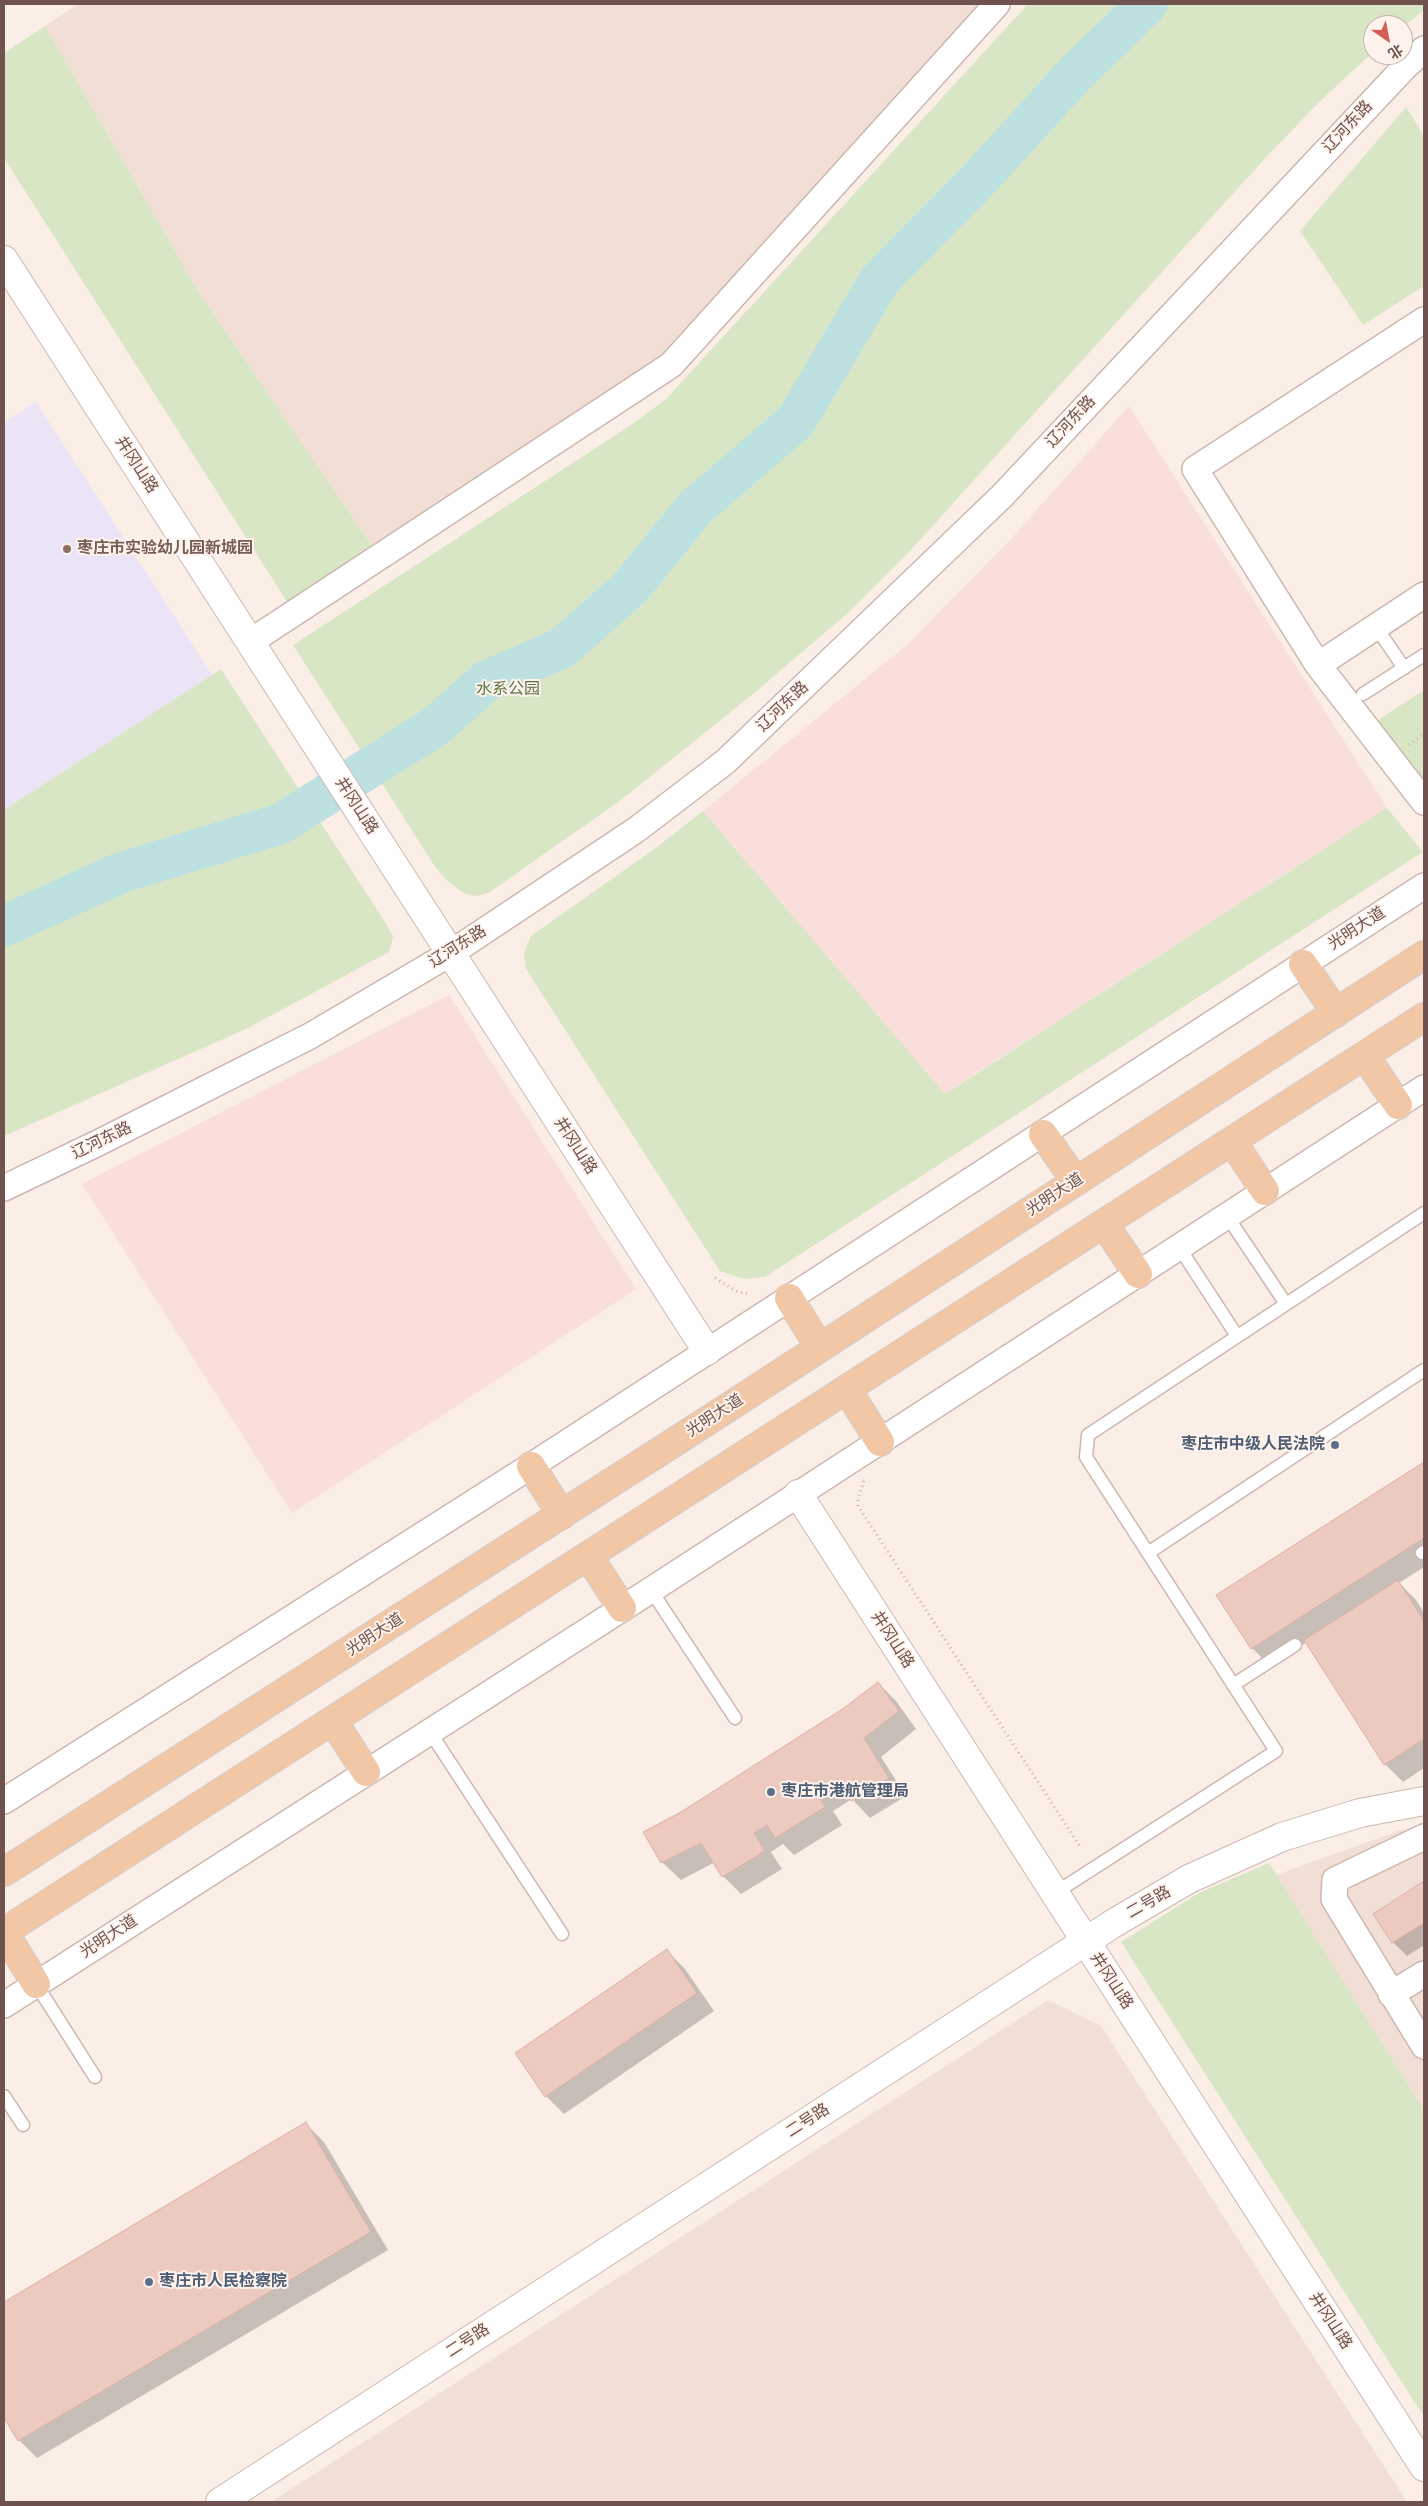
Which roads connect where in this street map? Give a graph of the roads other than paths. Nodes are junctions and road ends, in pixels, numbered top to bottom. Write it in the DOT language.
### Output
graph roads {
  1 [pos="997,4"];
  2 [pos="1424,49"];
  3 [pos="4,260"];
  4 [pos="1424,320"];
  5 [pos="1424,595"];
  6 [pos="1376,627"];
  7 [pos="250,642"];
  8 [pos="1424,654"];
  9 [pos="1318,665"];
  10 [pos="1404,668"];
  11 [pos="1363,694"];
  12 [pos="1424,802"];
  13 [pos="1424,886"];
  14 [pos="451,953"];
  15 [pos="1424,955"];
  16 [pos="1303,964"];
  17 [pos="1336,1013"];
  18 [pos="1424,1017"];
  19 [pos="1365,1056"];
  20 [pos="1424,1088"];
  21 [pos="1398,1105"];
  22 [pos="1044,1134"];
  23 [pos="1232,1141"];
  24 [pos="1076,1182"];
  25 [pos="4,1188"];
  26 [pos="1265,1191"];
  27 [pos="1424,1213"];
  28 [pos="1227,1216"];
  29 [pos="1104,1224"];
  30 [pos="1179,1247"];
  31 [pos="1138,1274"];
  32 [pos="788,1298"];
  33 [pos="1286,1304"];
  34 [pos="1237,1336"];
  35 [pos="820,1348"];
  36 [pos="707,1351"];
  37 [pos="1424,1370"];
  38 [pos="848,1391"];
  39 [pos="880,1442"];
  40 [pos="531,1466"];
  41 [pos="798,1494"];
  42 [pos="562,1514"];
  43 [pos="1148,1553"];
  44 [pos="589,1557"];
  45 [pos="651,1590"];
  46 [pos="622,1608"];
  47 [pos="1295,1645"];
  48 [pos="1233,1686"];
  49 [pos="735,1718"];
  50 [pos="333,1721"];
  51 [pos="430,1732"];
  52 [pos="366,1772"];
  53 [pos="4,1801"];
  54 [pos="1424,1801"];
  55 [pos="1424,1837"];
  56 [pos="4,1872"];
  57 [pos="1055,1893"];
  58 [pos="4,1932"];
  59 [pos="562,1934"];
  60 [pos="1086,1941"];
  61 [pos="1424,1974"];
  62 [pos="36,1984"];
  63 [pos="1392,1994"];
  64 [pos="4,2005"];
  65 [pos="1424,2046"];
  66 [pos="95,2077"];
  67 [pos="4,2096"];
  68 [pos="23,2125"];
  69 [pos="1424,2467"];
  70 [pos="220,2502"];
  1 -- 7 [label="street"];
  2 -- 14 [label="street, 辽河东路"];
  3 -- 7 [label="street, 井冈山路"];
  4 -- 9 [label="street"];
  5 -- 6 [label="street"];
  6 -- 9 [label="street"];
  6 -- 10 [label="lane"];
  7 -- 14 [label="street, 井冈山路"];
  8 -- 10 [label="lane"];
  9 -- 12 [label="street"];
  10 -- 11 [label="lane"];
  13 -- 16 [label="street, 光明大道"];
  14 -- 25 [label="street, 辽河东路"];
  14 -- 36 [label="street, 井冈山路"];
  15 -- 17 [label="main road, 光明大道"];
  16 -- 17 [label="main road"];
  16 -- 22 [label="street, 光明大道"];
  17 -- 24 [label="main road, 光明大道"];
  18 -- 19 [label="main road"];
  19 -- 21 [label="main road"];
  19 -- 23 [label="main road"];
  20 -- 21 [label="street, 光明大道"];
  21 -- 26 [label="street, 光明大道"];
  22 -- 24 [label="main road"];
  22 -- 32 [label="street, 光明大道"];
  23 -- 26 [label="main road"];
  23 -- 29 [label="main road"];
  24 -- 35 [label="main road, 光明大道"];
  26 -- 28 [label="street, 光明大道"];
  27 -- 33 [label="lane"];
  28 -- 30 [label="street, 光明大道"];
  28 -- 33 [label="lane"];
  29 -- 31 [label="main road"];
  29 -- 38 [label="main road"];
  30 -- 31 [label="street, 光明大道"];
  30 -- 34 [label="lane"];
  31 -- 39 [label="street, 光明大道"];
  32 -- 35 [label="main road"];
  32 -- 36 [label="street, 光明大道"];
  33 -- 34 [label="lane"];
  34 -- 43 [label="lane"];
  35 -- 42 [label="main road, 光明大道"];
  36 -- 40 [label="street, 光明大道"];
  37 -- 43 [label="lane"];
  38 -- 39 [label="main road"];
  38 -- 44 [label="main road"];
  39 -- 41 [label="street, 光明大道"];
  40 -- 42 [label="main road"];
  40 -- 53 [label="street, 光明大道"];
  41 -- 45 [label="street, 光明大道"];
  41 -- 57 [label="street, 井冈山路"];
  42 -- 56 [label="main road, 光明大道"];
  43 -- 48 [label="lane"];
  44 -- 46 [label="main road"];
  44 -- 50 [label="main road"];
  45 -- 46 [label="street, 光明大道"];
  45 -- 49 [label="lane"];
  46 -- 51 [label="street, 光明大道"];
  47 -- 48 [label="lane"];
  48 -- 57 [label="lane"];
  50 -- 52 [label="main road"];
  50 -- 58 [label="main road"];
  51 -- 52 [label="street, 光明大道"];
  51 -- 59 [label="lane"];
  52 -- 62 [label="street, 光明大道"];
  54 -- 60 [label="street, 二号路"];
  55 -- 63 [label="street"];
  57 -- 60 [label="street, 井冈山路"];
  58 -- 62 [label="main road"];
  60 -- 69 [label="street, 井冈山路"];
  60 -- 70 [label="street, 二号路"];
  61 -- 63 [label="street"];
  62 -- 64 [label="street, 光明大道"];
  62 -- 66 [label="lane"];
  63 -- 65 [label="street"];
  67 -- 68 [label="lane"];
}
